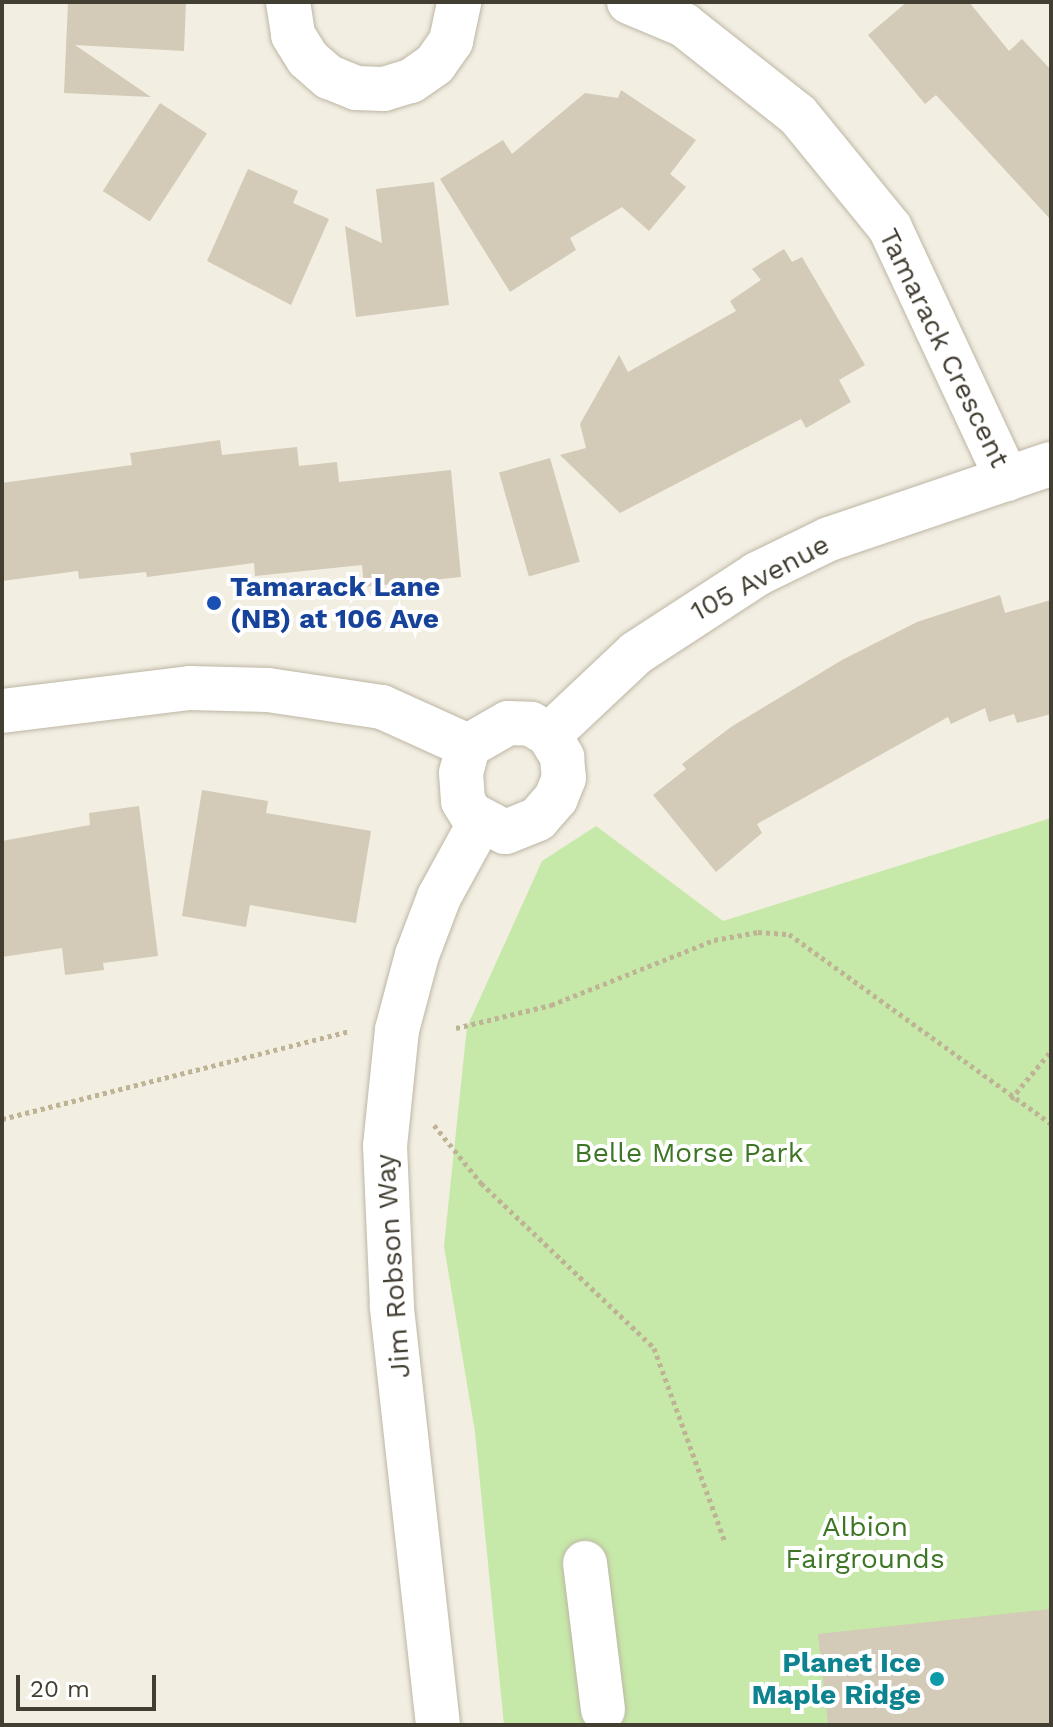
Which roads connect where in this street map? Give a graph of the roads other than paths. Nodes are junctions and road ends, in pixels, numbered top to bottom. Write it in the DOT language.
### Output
graph roads {
  1 [pos="288,2"];
  2 [pos="459,2"];
  3 [pos="629,2"];
  4 [pos="1051,464"];
  5 [pos="1007,479"];
  6 [pos="2,711"];
  7 [pos="549,735"];
  8 [pos="468,746"];
  9 [pos="480,822"];
  10 [pos="585,1563"];
  11 [pos="603,1710"];
  12 [pos="438,1725"];
  1 -- 2 [label="street"];
  3 -- 5 [label="street, Tamarack Crescent"];
  4 -- 5 [label="street, 105 Avenue"];
  5 -- 7 [label="street, 105 Avenue"];
  6 -- 8 [label="street"];
  7 -- 8 [label="street"];
  7 -- 9 [label="street"];
  8 -- 9 [label="street"];
  9 -- 12 [label="street, Jim Robson Way"];
  10 -- 11 [label="street"];
}
